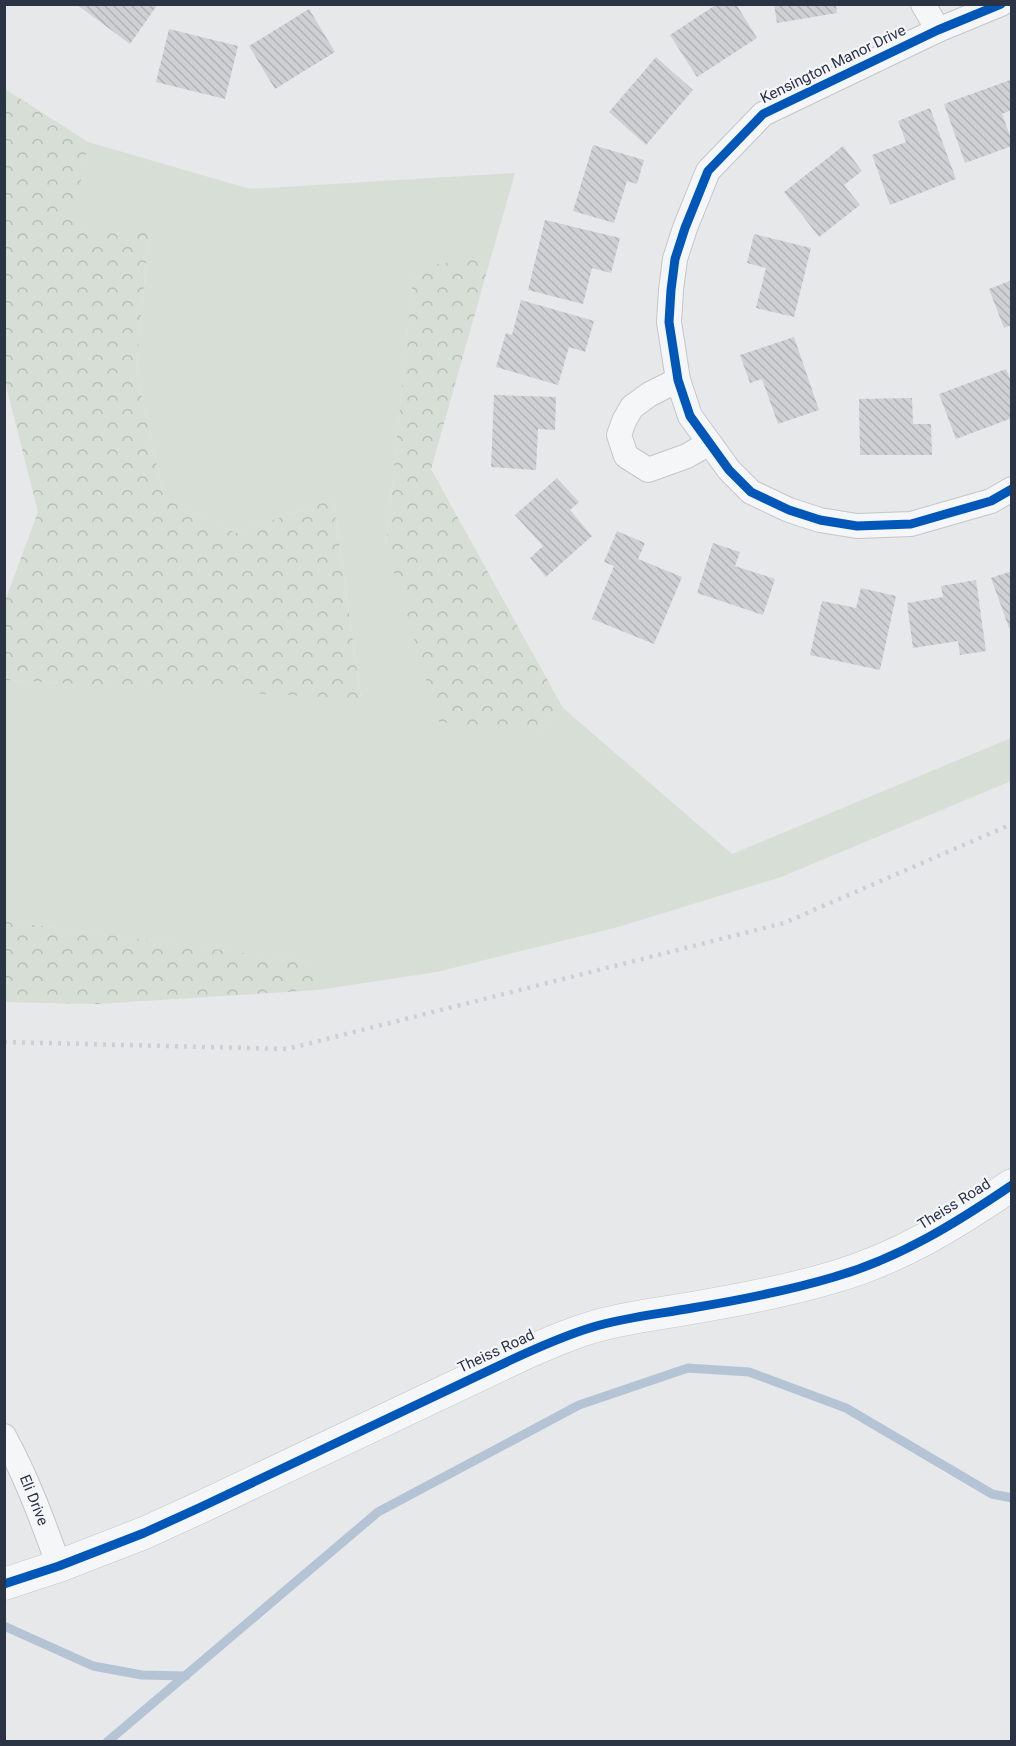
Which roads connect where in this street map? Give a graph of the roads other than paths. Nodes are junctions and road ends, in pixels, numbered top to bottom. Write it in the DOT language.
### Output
graph roads {
  1 [pos="922,4"];
  2 [pos="1001,4"];
  3 [pos="938,30"];
  4 [pos="678,380"];
  5 [pos="709,443"];
  6 [pos="1011,489"];
  7 [pos="1011,1185"];
  8 [pos="4,1436"];
  9 [pos="59,1566"];
  10 [pos="4,1584"];
  1 -- 3 [label="street"];
  2 -- 3 [label="street, Kensington Manor Drive"];
  3 -- 4 [label="street, Kensington Manor Drive"];
  4 -- 5 [label="street, Kensington Manor Drive"];
  4 -- 5 [label="street"];
  5 -- 6 [label="street, Kensington Manor Drive"];
  7 -- 9 [label="street, Theiss Road"];
  8 -- 9 [label="street, Eli Drive"];
  9 -- 10 [label="street, Theiss Road"];
}
